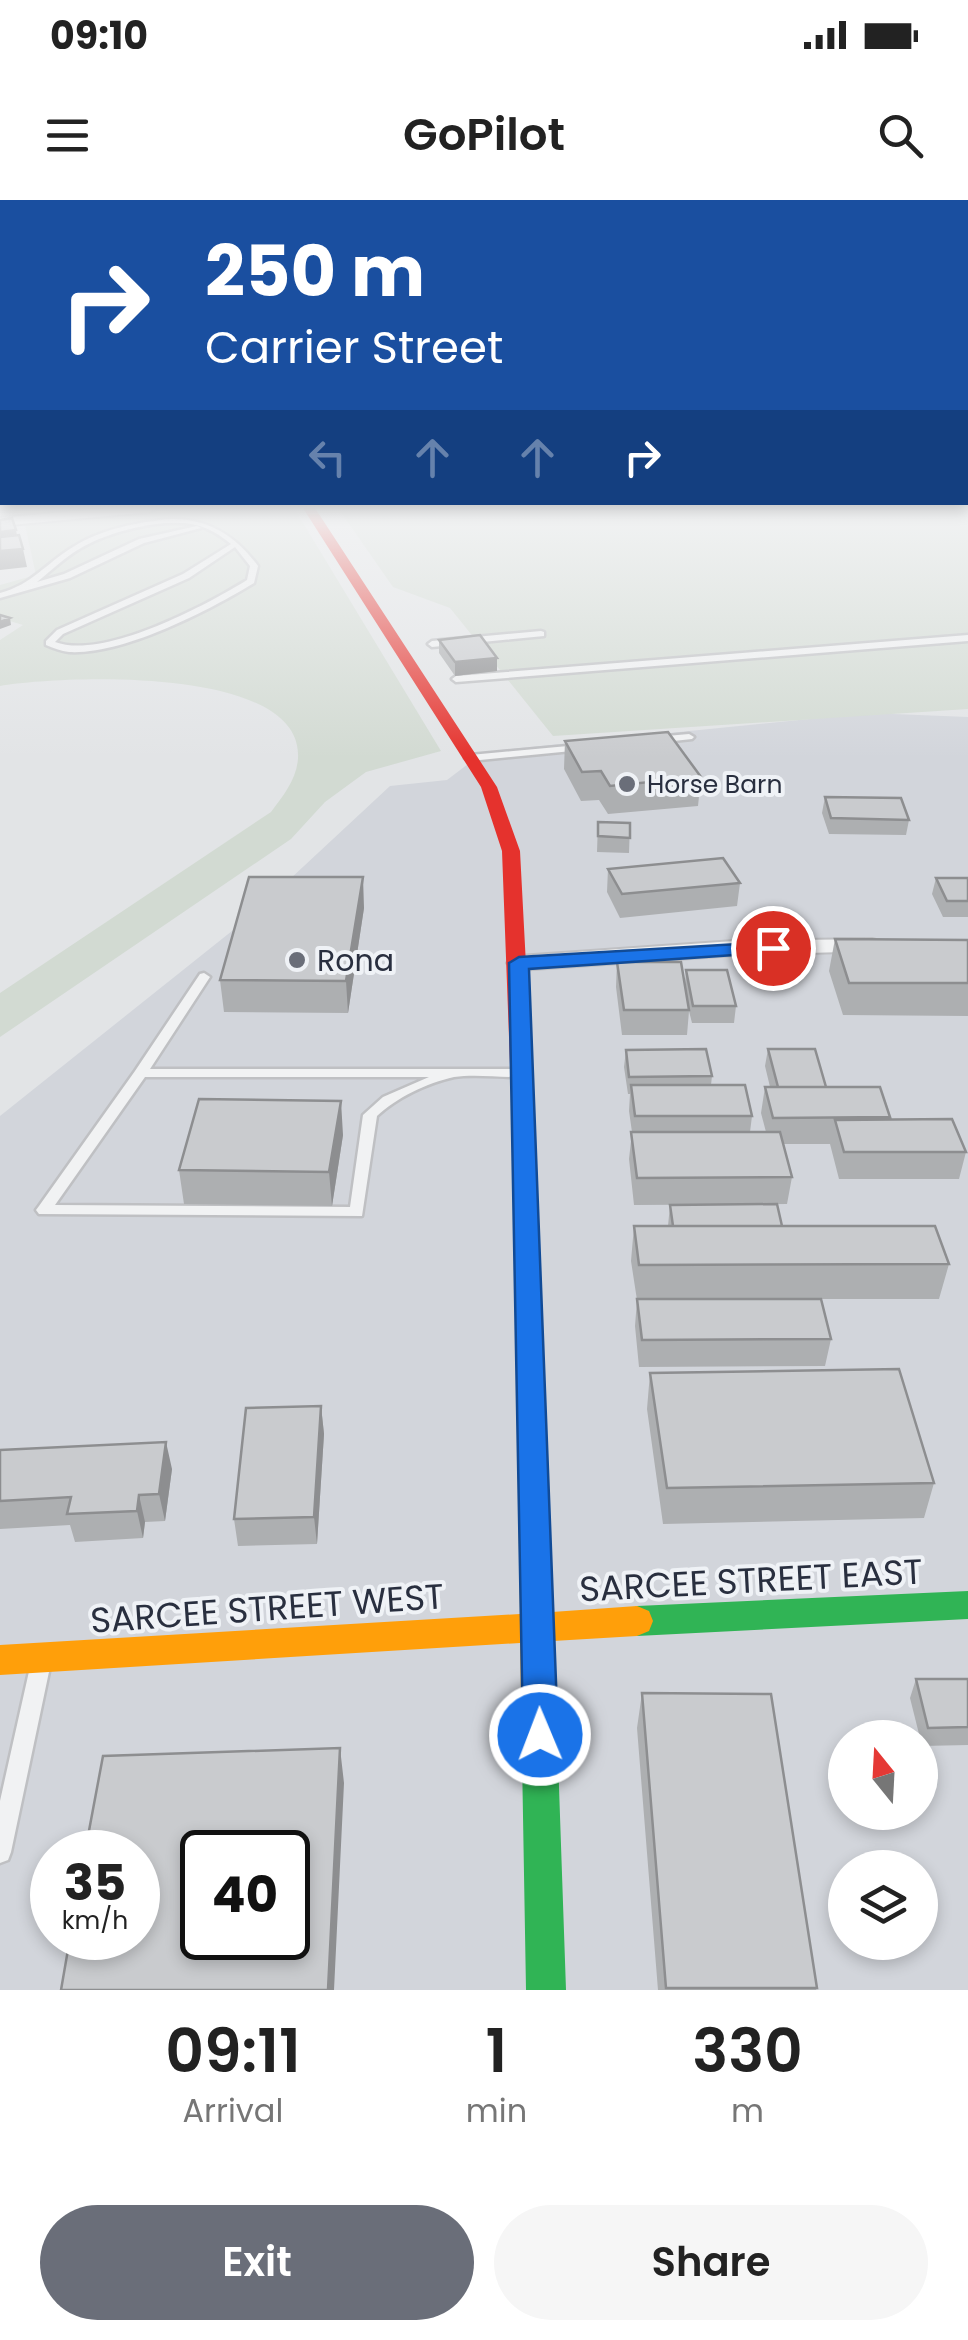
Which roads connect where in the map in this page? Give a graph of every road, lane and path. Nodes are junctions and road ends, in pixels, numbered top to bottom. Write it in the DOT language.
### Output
graph roads {
  1 [pos="151,592"];
  2 [pos="233,592"];
  3 [pos="363,592"];
  4 [pos="541,634"];
  5 [pos="968,638"];
  6 [pos="432,644"];
  7 [pos="456,679"];
  8 [pos="689,737"];
  9 [pos="633,742"];
  10 [pos="596,746"];
  11 [pos="470,758"];
  12 [pos="890,945"];
  13 [pos="519,963"];
  14 [pos="204,977"];
  15 [pos="141,1073"];
  16 [pos="453,1073"];
  17 [pos="522,1074"];
  18 [pos="968,1605"];
  19 [pos="538,1626"];
  20 [pos="42,1657"];
  21 [pos="0,1660"];
  22 [pos="0,1852"];
  23 [pos="546,1990"];
  1 -- 2 [label="lane"];
  3 -- 11 [label="street"];
  4 -- 6 [label="lane"];
  5 -- 7 [label="lane"];
  8 -- 9 [label="lane"];
  10 -- 11 [label="lane"];
  11 -- 13 [label="street"];
  12 -- 13 [label="street"];
  13 -- 17 [label="street"];
  14 -- 15 [label="lane"];
  15 -- 16 [label="lane"];
  15 -- 16 [label="lane"];
  16 -- 17 [label="lane"];
  17 -- 19 [label="street"];
  18 -- 19 [label="street, SARCEE STREET EAST"];
  19 -- 20 [label="street, SARCEE STREET WEST"];
  19 -- 23 [label="street"];
  20 -- 21 [label="street, SARCEE STREET WEST"];
  20 -- 22 [label="lane"];
}
